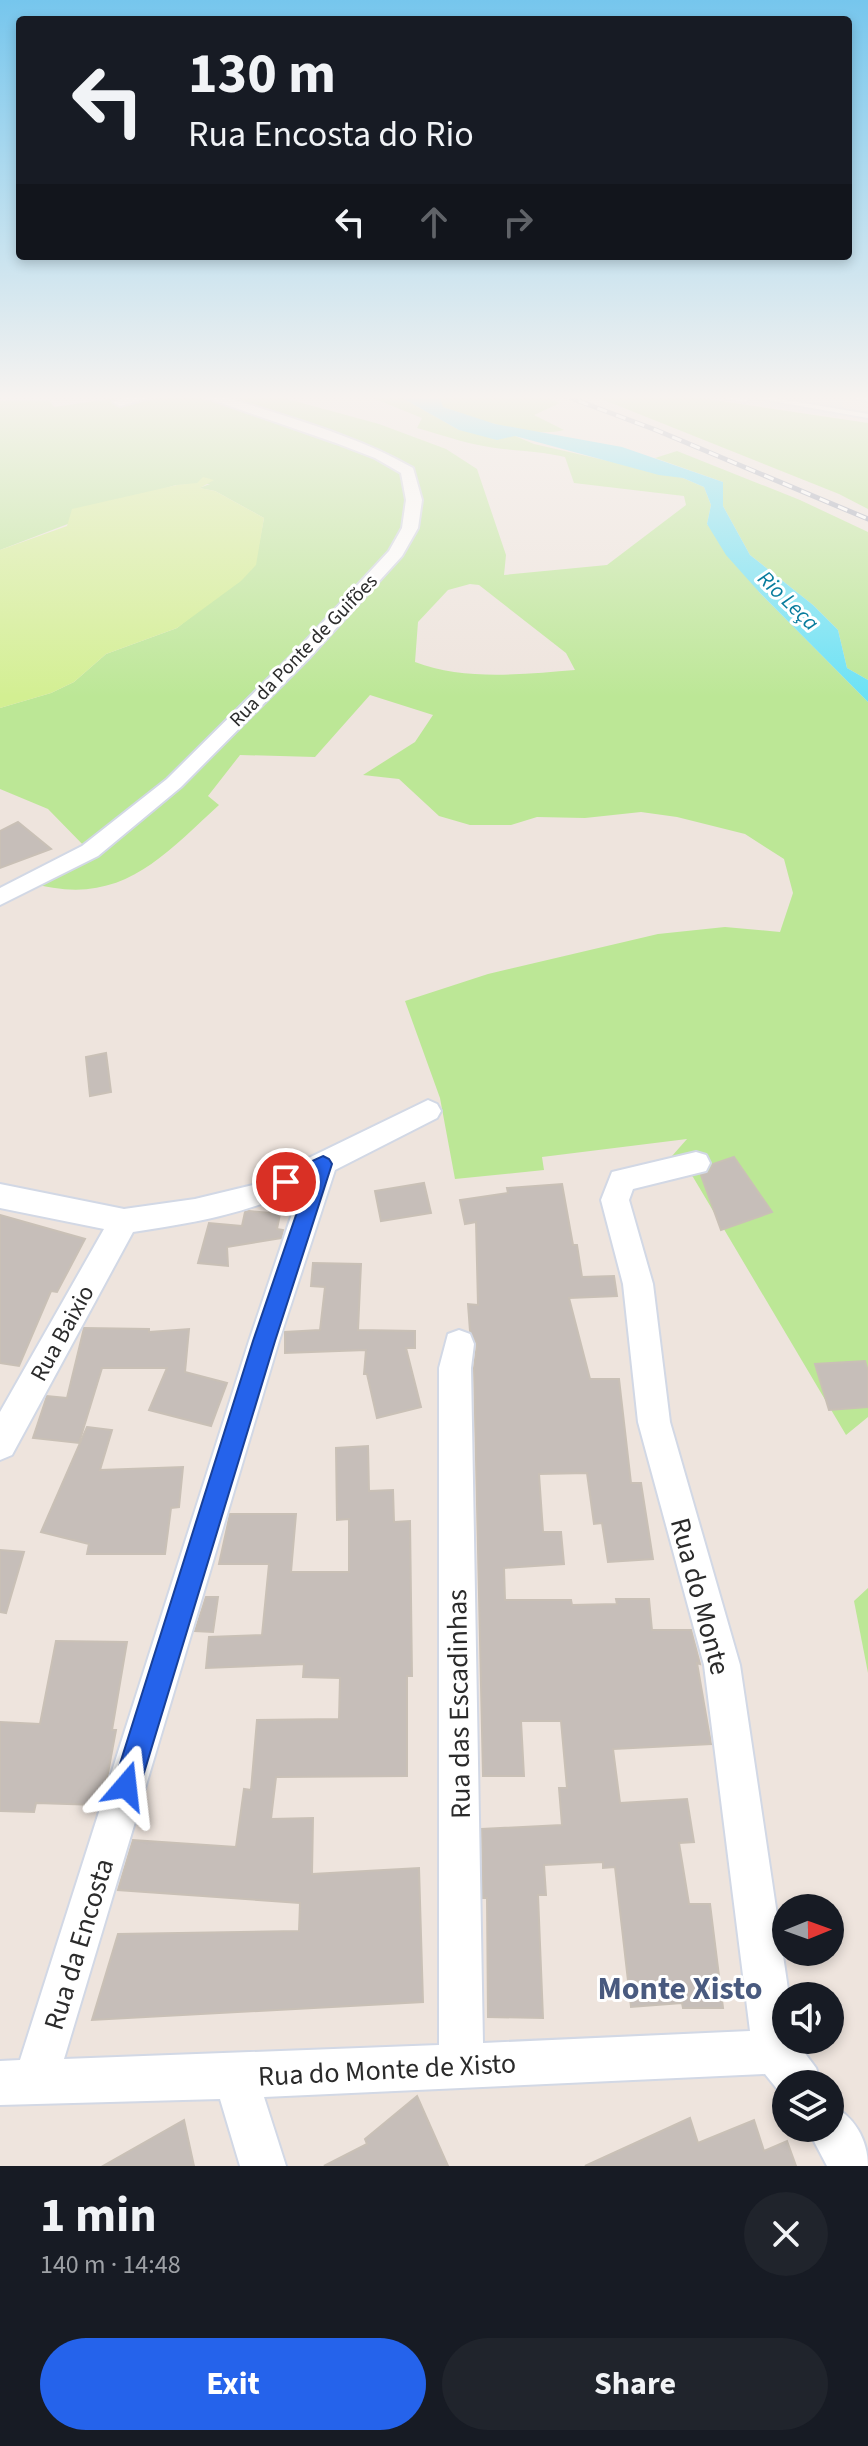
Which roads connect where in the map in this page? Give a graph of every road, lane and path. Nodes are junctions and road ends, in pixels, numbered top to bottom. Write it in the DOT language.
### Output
graph roads {
  1 [pos="413,495"];
  2 [pos="0,897"];
  3 [pos="428,1111"];
  4 [pos="696,1163"];
  5 [pos="323,1164"];
  6 [pos="0,1196"];
  7 [pos="124,1221"];
  8 [pos="459,1344"];
  9 [pos="0,1444"];
  10 [pos="461,2065"];
  11 [pos="787,2068"];
  12 [pos="235,2076"];
  13 [pos="17,2083"];
  14 [pos="838,2142"];
  15 [pos="263,2166"];
  16 [pos="853,2166"];
  1 -- 2 [label="street, Rua da Ponte de Guifões"];
  3 -- 5 [label="street"];
  4 -- 11 [label="street, Rua do Monte"];
  5 -- 7 [label="street"];
  5 -- 13 [label="street, Rua da Encosta"];
  6 -- 7 [label="street"];
  7 -- 9 [label="street, Rua Baixio"];
  8 -- 10 [label="street, Rua das Escadinhas"];
  10 -- 11 [label="street, Rua do Monte de Xisto"];
  10 -- 12 [label="street, Rua do Monte de Xisto"];
  12 -- 13 [label="street, Rua do Monte de Xisto"];
  12 -- 15 [label="street"];
  14 -- 16 [label="street"];
}
